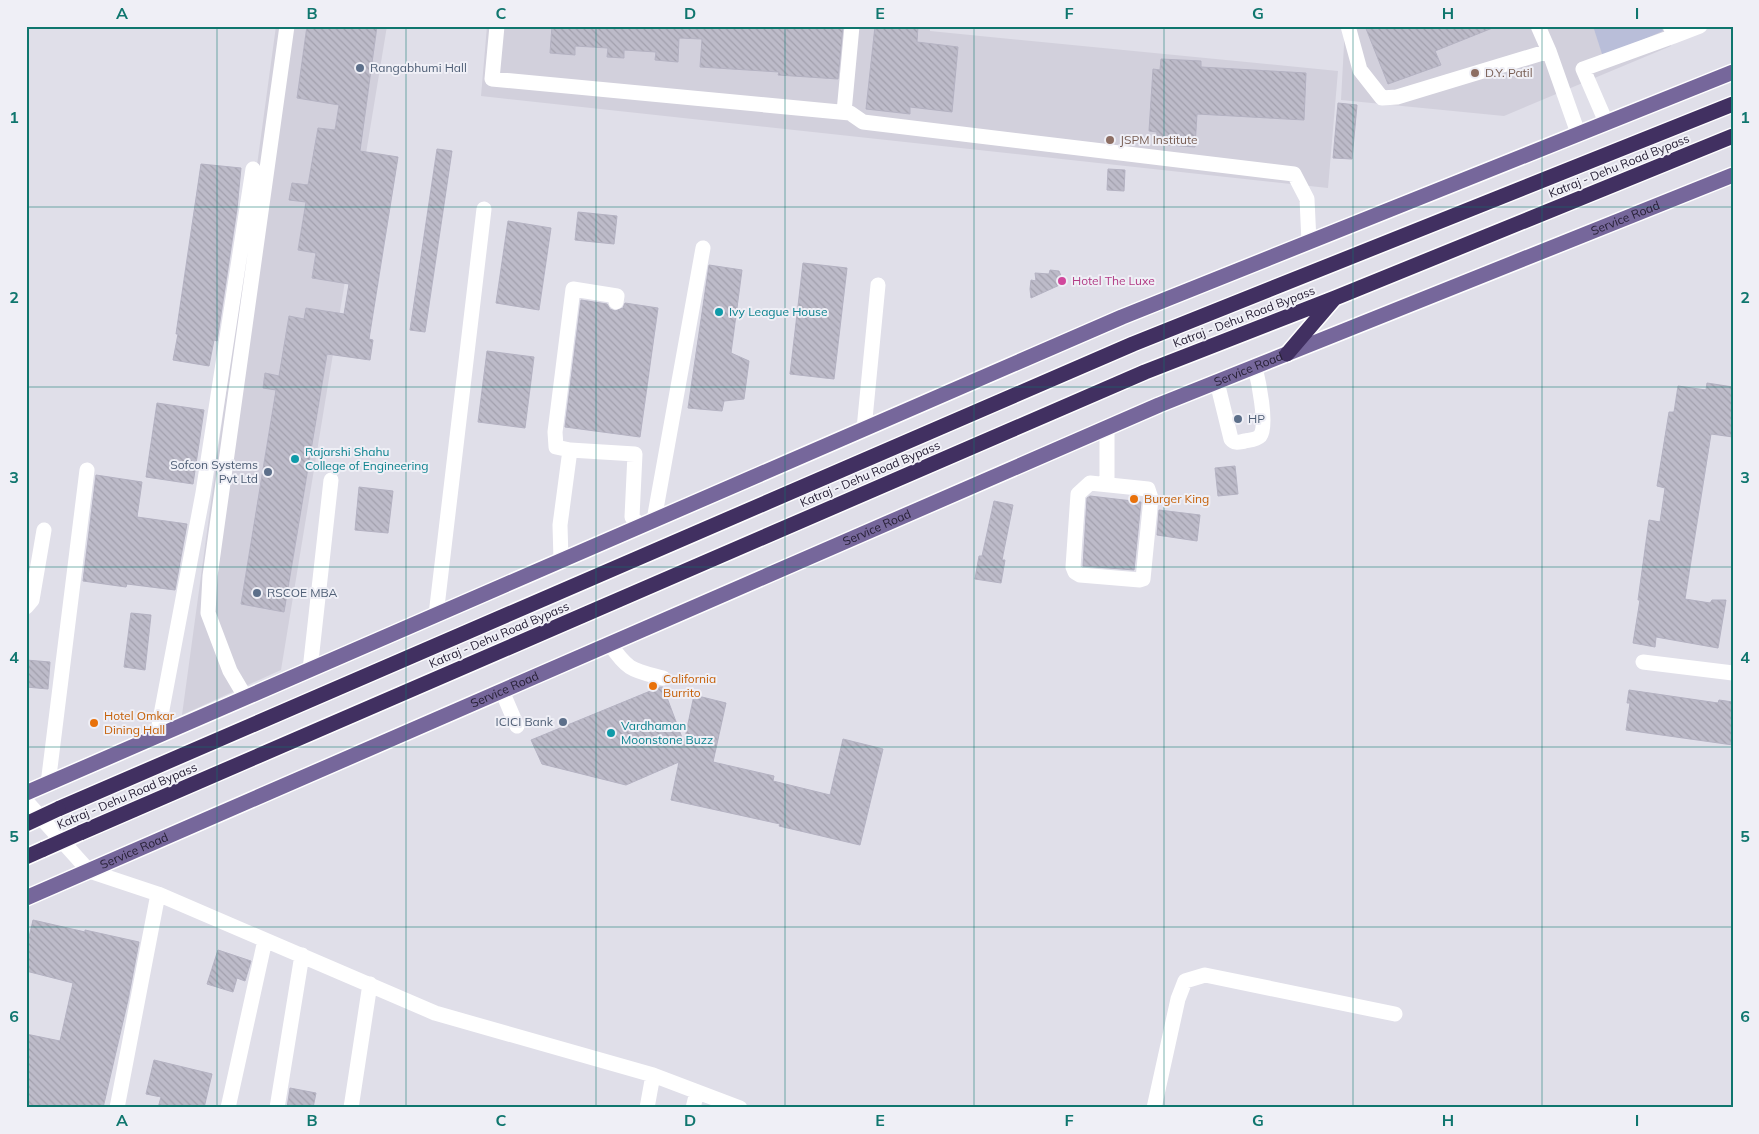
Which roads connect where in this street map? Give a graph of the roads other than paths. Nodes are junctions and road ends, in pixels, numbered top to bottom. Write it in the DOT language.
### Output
graph roads {
  1 [pos="288,26"];
  2 [pos="497,26"];
  3 [pos="852,26"];
  4 [pos="1348,26"];
  5 [pos="1538,26"];
  6 [pos="1700,26"];
  7 [pos="1672,31"];
  8 [pos="1549,51"];
  9 [pos="1733,72"];
  10 [pos="1733,104"];
  11 [pos="844,112"];
  12 [pos="1606,122"];
  13 [pos="1578,133"];
  14 [pos="1733,136"];
  15 [pos="253,169"];
  16 [pos="1733,175"];
  17 [pos="484,209"];
  18 [pos="1309,242"];
  19 [pos="703,248"];
  20 [pos="878,285"];
  21 [pos="1335,298"];
  22 [pos="616,302"];
  23 [pos="1287,354"];
  24 [pos="1255,367"];
  25 [pos="1216,382"];
  26 [pos="1107,428"];
  27 [pos="864,429"];
  28 [pos="570,450"];
  29 [pos="87,470"];
  30 [pos="331,480"];
  31 [pos="1106,484"];
  32 [pos="654,520"];
  33 [pos="640,526"];
  34 [pos="44,530"];
  35 [pos="561,560"];
  36 [pos="26,607"];
  37 [pos="436,615"];
  38 [pos="610,644"];
  39 [pos="1642,662"];
  40 [pos="310,670"];
  41 [pos="1733,672"];
  42 [pos="663,678"];
  43 [pos="502,691"];
  44 [pos="246,698"];
  45 [pos="517,726"];
  46 [pos="157,736"];
  47 [pos="48,784"];
  48 [pos="26,793"];
  49 [pos="26,801"];
  50 [pos="26,824"];
  51 [pos="26,856"];
  52 [pos="89,871"];
  53 [pos="158,894"];
  54 [pos="26,898"];
  55 [pos="265,940"];
  56 [pos="302,955"];
  57 [pos="370,984"];
  58 [pos="1395,1014"];
  59 [pos="653,1075"];
  60 [pos="697,1092"];
  61 [pos="117,1108"];
  62 [pos="228,1108"];
  63 [pos="277,1108"];
  64 [pos="350,1108"];
  65 [pos="647,1108"];
  66 [pos="693,1108"];
  67 [pos="740,1108"];
  68 [pos="1154,1108"];
  1 -- 44 [label="street"];
  2 -- 11 [label="street"];
  3 -- 11 [label="street"];
  4 -- 8 [label="street"];
  5 -- 8 [label="street"];
  6 -- 7 [label="street"];
  7 -- 12 [label="street"];
  8 -- 13 [label="street"];
  9 -- 12 [label="main road"];
  10 -- 50 [label="highway, Katraj - Dehu Road Bypass, bridge"];
  11 -- 18 [label="street"];
  12 -- 13 [label="main road"];
  13 -- 18 [label="main road"];
  14 -- 21 [label="highway, Katraj - Dehu Road Bypass"];
  15 -- 46 [label="street"];
  16 -- 23 [label="main road, Service Road"];
  17 -- 37 [label="street"];
  18 -- 27 [label="main road"];
  19 -- 32 [label="street"];
  20 -- 27 [label="street"];
  21 -- 23 [label="highway"];
  21 -- 51 [label="highway, Katraj - Dehu Road Bypass, bridge"];
  22 -- 28 [label="street"];
  23 -- 24 [label="main road, Service Road"];
  24 -- 25 [label="main road, Service Road"];
  24 -- 25 [label="street"];
  25 -- 26 [label="main road, Service Road"];
  26 -- 31 [label="street"];
  26 -- 38 [label="main road, Service Road"];
  27 -- 32 [label="main road"];
  28 -- 33 [label="street"];
  28 -- 35 [label="street"];
  29 -- 47 [label="street"];
  30 -- 40 [label="street"];
  31 -- 31 [label="street"];
  32 -- 33 [label="main road"];
  33 -- 35 [label="main road"];
  34 -- 36 [label="street"];
  35 -- 37 [label="main road"];
  37 -- 40 [label="main road"];
  38 -- 42 [label="street"];
  38 -- 43 [label="main road, Service Road"];
  39 -- 41 [label="street"];
  40 -- 44 [label="main road"];
  43 -- 45 [label="street"];
  43 -- 52 [label="main road, Service Road"];
  44 -- 46 [label="main road"];
  46 -- 47 [label="main road"];
  47 -- 48 [label="main road"];
  49 -- 52 [label="street"];
  52 -- 53 [label="street"];
  52 -- 54 [label="main road, Service Road"];
  53 -- 55 [label="street"];
  53 -- 61 [label="street"];
  55 -- 56 [label="street"];
  55 -- 62 [label="street"];
  56 -- 57 [label="street"];
  56 -- 63 [label="street"];
  57 -- 59 [label="street"];
  57 -- 64 [label="street"];
  58 -- 68 [label="street"];
  59 -- 60 [label="street"];
  59 -- 65 [label="street"];
  60 -- 66 [label="street"];
  60 -- 67 [label="street"];
}
